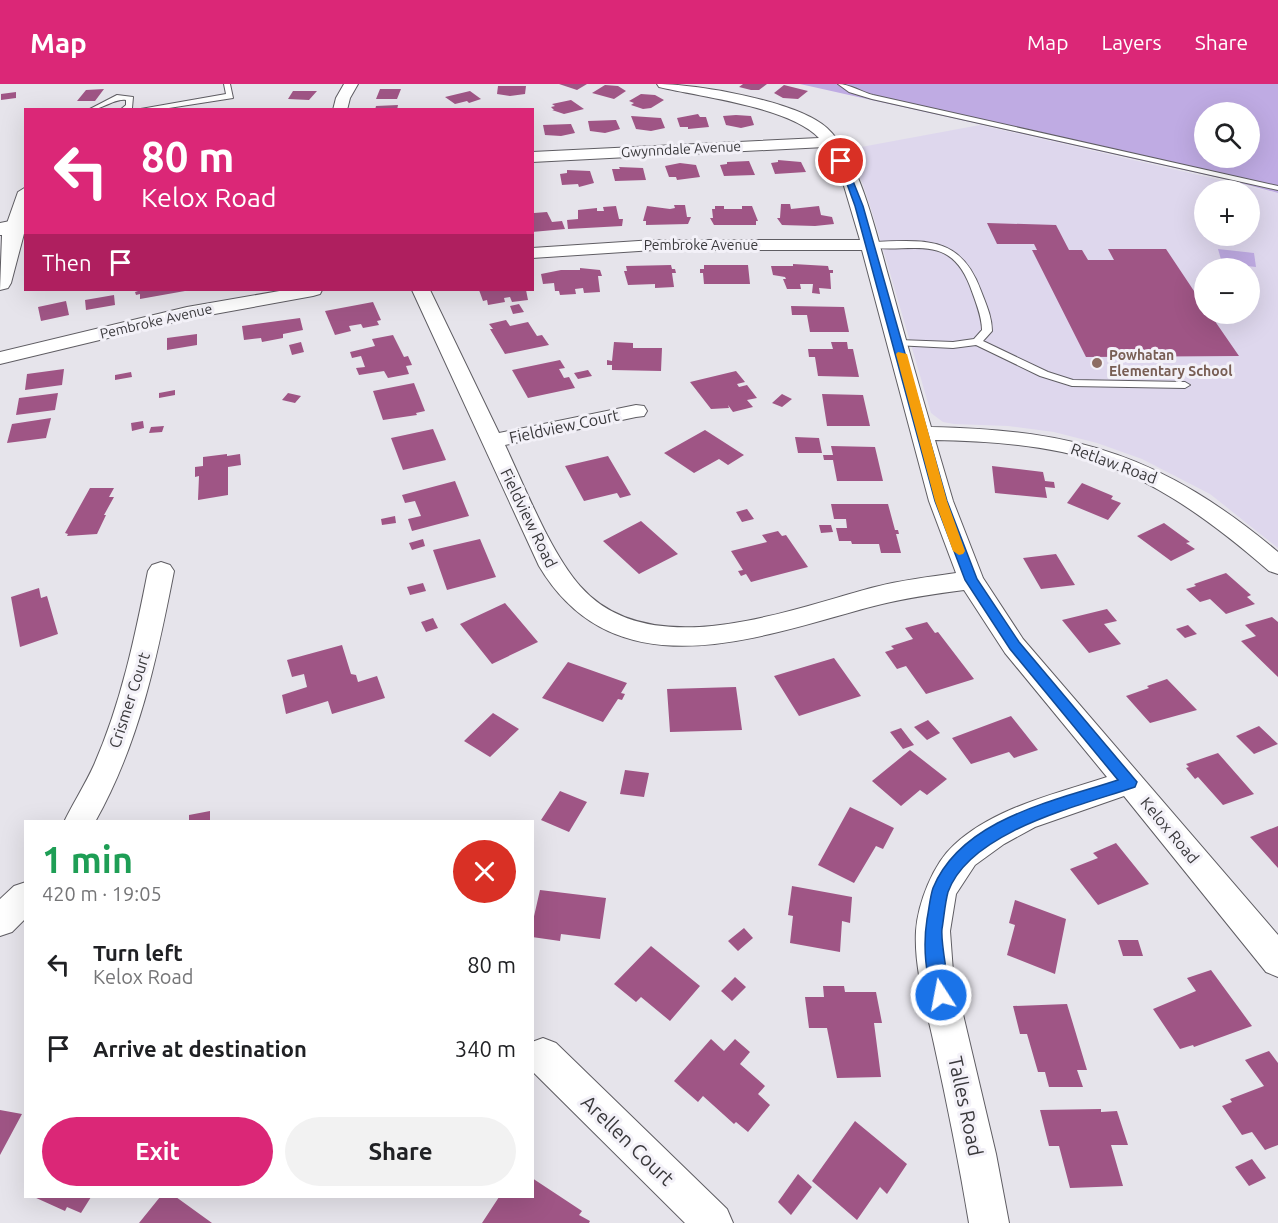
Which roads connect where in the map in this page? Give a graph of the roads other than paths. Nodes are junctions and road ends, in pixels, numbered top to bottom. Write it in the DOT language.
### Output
graph roads {
  1 [pos="228,84"];
  2 [pos="351,84"];
  3 [pos="664,84"];
  4 [pos="841,84"];
  5 [pos="95,108"];
  6 [pos="125,108"];
  7 [pos="151,108"];
  8 [pos="340,108"];
  9 [pos="829,142"];
  10 [pos="534,157"];
  11 [pos="1278,188"];
  12 [pos="24,198"];
  13 [pos="14,226"];
  14 [pos="870,245"];
  15 [pos="534,253"];
  16 [pos="0,283"];
  17 [pos="308,291"];
  18 [pos="421,291"];
  19 [pos="977,342"];
  20 [pos="898,343"];
  21 [pos="0,358"];
  22 [pos="1185,385"];
  23 [pos="636,411"];
  24 [pos="923,433"];
  25 [pos="492,441"];
  26 [pos="1278,565"];
  27 [pos="161,571"];
  28 [pos="971,580"];
  29 [pos="1129,782"];
  30 [pos="80,820"];
  31 [pos="24,898"];
  32 [pos="0,921"];
  33 [pos="1278,961"];
  34 [pos="543,1056"];
  35 [pos="713,1223"];
  36 [pos="989,1223"];
  1 -- 7 [label="lane"];
  2 -- 8 [label="street"];
  3 -- 9 [label="street, Kelox Road"];
  4 -- 11 [label="lane"];
  5 -- 6 [label="lane"];
  9 -- 10 [label="street, Gwynndale Avenue"];
  9 -- 14 [label="street, Kelox Road"];
  12 -- 13 [label="street"];
  13 -- 16 [label="street"];
  14 -- 15 [label="street, Pembroke Avenue"];
  14 -- 19 [label="lane"];
  14 -- 20 [label="street, Kelox Road"];
  17 -- 21 [label="street, Pembroke Avenue"];
  18 -- 25 [label="street, Fieldview Road"];
  19 -- 20 [label="lane"];
  19 -- 22 [label="lane"];
  20 -- 24 [label="street, Kelox Road"];
  23 -- 25 [label="street, Fieldview Court"];
  24 -- 26 [label="street, Retlaw Road"];
  24 -- 28 [label="street, Kelox Road"];
  25 -- 28 [label="street, Fieldview Road"];
  27 -- 30 [label="street, Crismer Court"];
  28 -- 29 [label="street, Kelox Road"];
  29 -- 33 [label="street, Kelox Road"];
  29 -- 36 [label="street, Talles Road"];
  31 -- 32 [label="street"];
  34 -- 35 [label="street, Arellen Court"];
}
